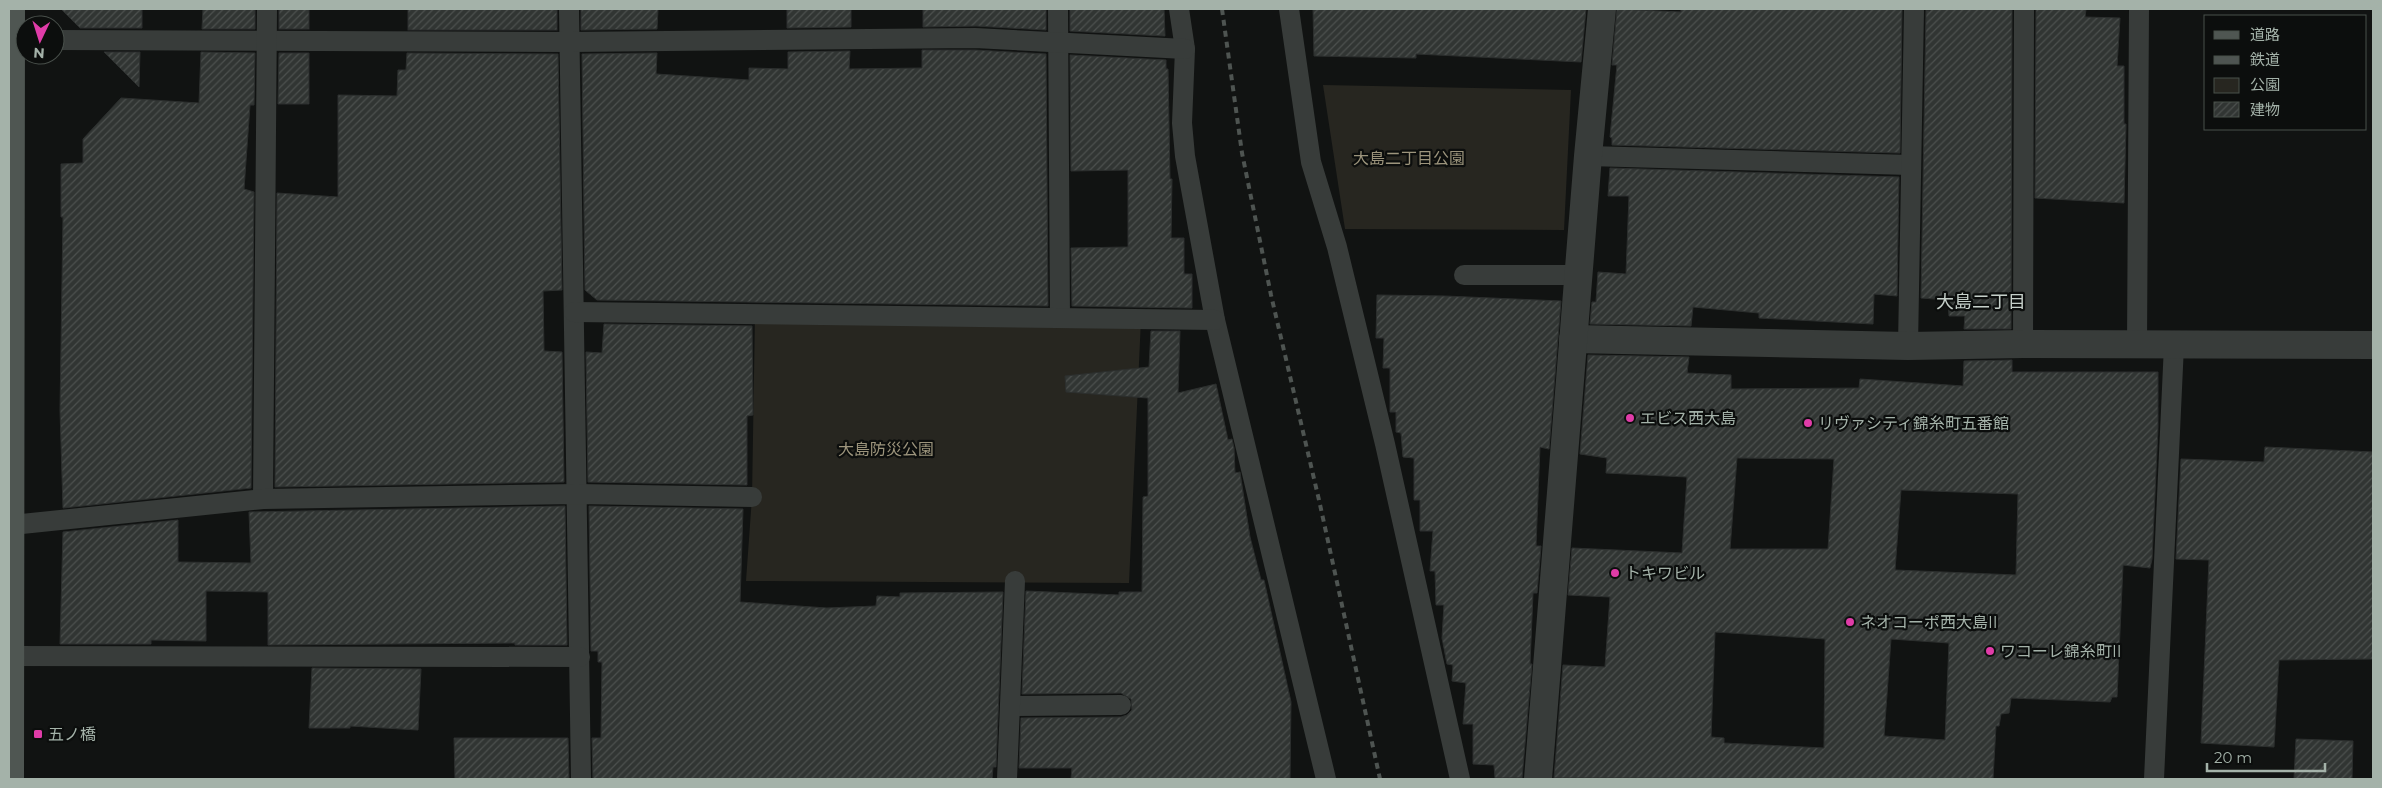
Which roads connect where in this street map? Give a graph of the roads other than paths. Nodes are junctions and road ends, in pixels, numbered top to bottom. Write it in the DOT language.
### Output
graph roads {
  1 [pos="11,9"];
  2 [pos="268,9"];
  3 [pos="569,9"];
  4 [pos="1058,9"];
  5 [pos="1179,9"];
  6 [pos="1289,9"];
  7 [pos="1602,9"];
  8 [pos="1914,9"];
  9 [pos="2024,9"];
  10 [pos="2140,9"];
  11 [pos="15,27"];
  12 [pos="65,40"];
  13 [pos="267,41"];
  14 [pos="570,42"];
  15 [pos="1058,42"];
  16 [pos="1185,49"];
  17 [pos="18,65"];
  18 [pos="1588,156"];
  19 [pos="1910,166"];
  20 [pos="1464,275"];
  21 [pos="1578,275"];
  22 [pos="574,312"];
  23 [pos="1060,318"];
  24 [pos="1215,320"];
  25 [pos="1573,339"];
  26 [pos="2023,344"];
  27 [pos="2137,345"];
  28 [pos="2174,345"];
  29 [pos="2373,345"];
  30 [pos="1908,346"];
  31 [pos="577,494"];
  32 [pos="752,497"];
  33 [pos="263,499"];
  34 [pos="12,525"];
  35 [pos="1015,581"];
  36 [pos="11,656"];
  37 [pos="580,657"];
  38 [pos="1121,705"];
  39 [pos="1010,706"];
  40 [pos="10,779"];
  41 [pos="581,779"];
  42 [pos="1007,779"];
  43 [pos="1326,779"];
  44 [pos="1460,779"];
  45 [pos="1538,779"];
  46 [pos="2154,779"];
  1 -- 11 [label="main road"];
  2 -- 13 [label="lane"];
  3 -- 14 [label="lane"];
  4 -- 15 [label="lane"];
  5 -- 16 [label="lane"];
  6 -- 44 [label="lane"];
  7 -- 18 [label="street"];
  8 -- 19 [label="lane"];
  9 -- 26 [label="lane"];
  10 -- 27 [label="lane"];
  12 -- 13 [label="lane"];
  13 -- 14 [label="lane"];
  13 -- 33 [label="lane"];
  14 -- 15 [label="lane"];
  14 -- 22 [label="lane"];
  15 -- 16 [label="lane"];
  15 -- 23 [label="lane"];
  16 -- 24 [label="lane"];
  17 -- 34 [label="main road"];
  18 -- 19 [label="lane"];
  18 -- 21 [label="street"];
  19 -- 30 [label="lane"];
  20 -- 21 [label="lane"];
  21 -- 25 [label="street"];
  22 -- 23 [label="lane"];
  22 -- 31 [label="lane"];
  23 -- 24 [label="lane"];
  24 -- 43 [label="lane"];
  25 -- 30 [label="street"];
  25 -- 45 [label="street"];
  26 -- 27 [label="street"];
  26 -- 30 [label="street"];
  27 -- 28 [label="street"];
  28 -- 29 [label="street"];
  28 -- 46 [label="lane"];
  31 -- 32 [label="lane"];
  31 -- 33 [label="lane"];
  31 -- 37 [label="lane"];
  33 -- 34 [label="lane"];
  34 -- 36 [label="main road"];
  35 -- 39 [label="lane"];
  36 -- 37 [label="lane"];
  36 -- 40 [label="main road"];
  37 -- 41 [label="lane"];
  38 -- 39 [label="lane"];
  39 -- 42 [label="lane"];
}
